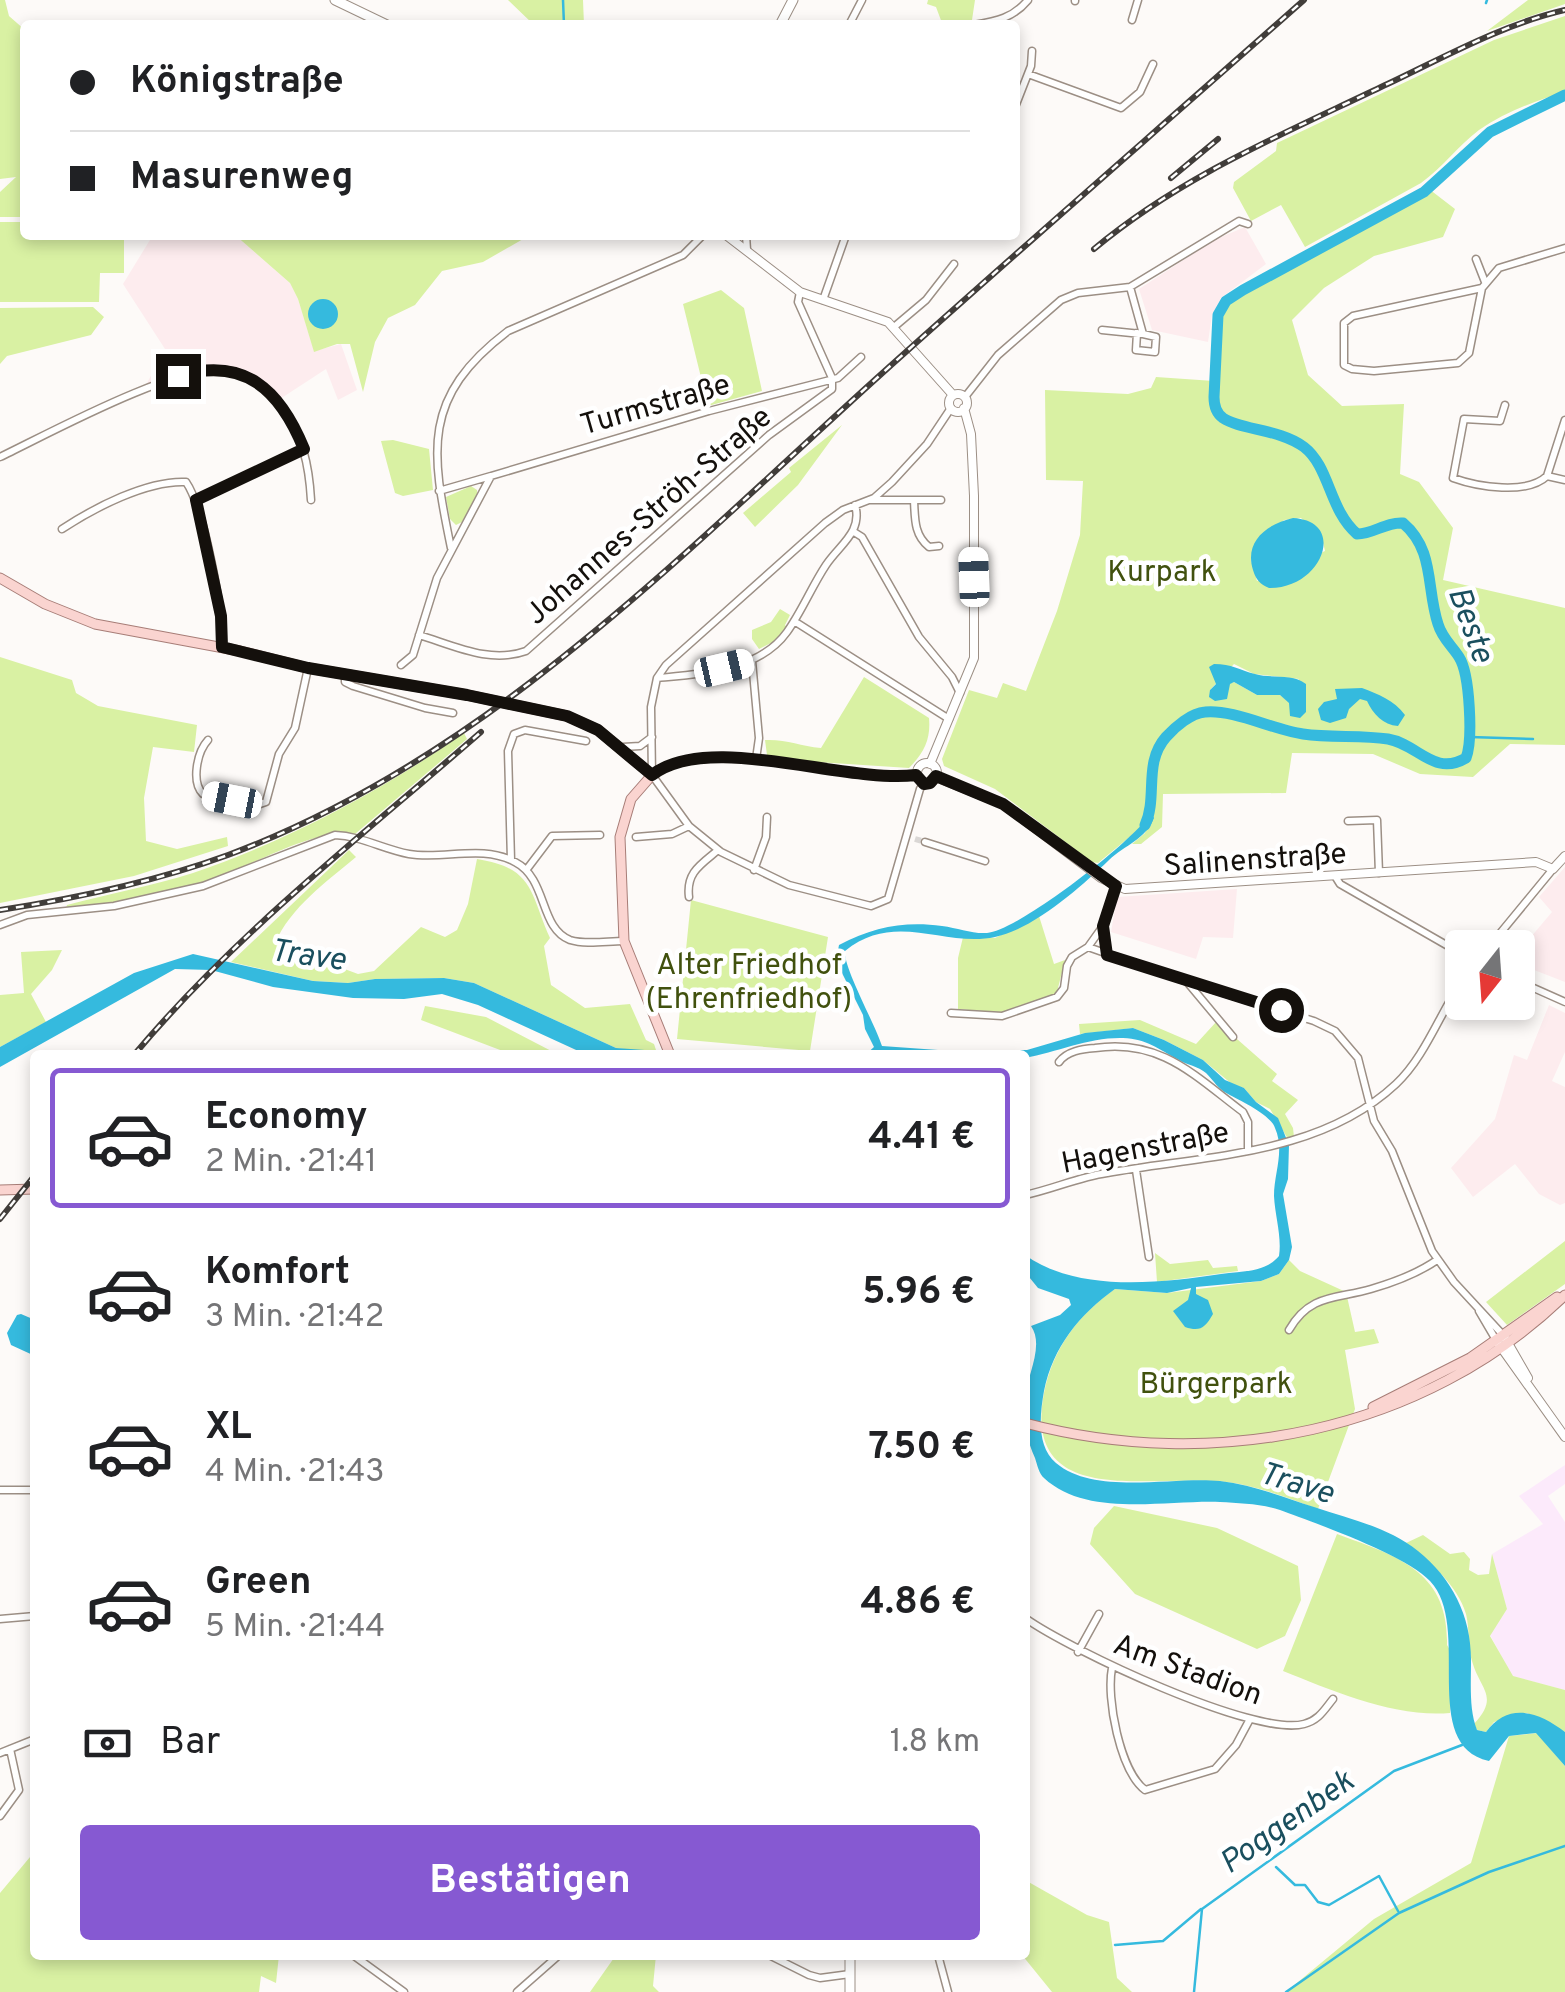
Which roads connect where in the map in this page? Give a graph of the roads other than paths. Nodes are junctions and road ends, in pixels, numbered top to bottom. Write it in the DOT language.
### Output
graph roads {
  1 [pos="336,0"];
  2 [pos="1028,0"];
  3 [pos="1138,0"];
  4 [pos="376,20"];
  5 [pos="1001,20"];
  6 [pos="1132,20"];
  7 [pos="1032,51"];
  8 [pos="1152,64"];
  9 [pos="1028,74"];
  10 [pos="1020,95"];
  11 [pos="1248,224"];
  12 [pos="698,240"];
  13 [pos="733,240"];
  14 [pos="746,240"];
  15 [pos="844,240"];
  16 [pos="1565,248"];
  17 [pos="747,250"];
  18 [pos="1476,260"];
  19 [pos="954,264"];
  20 [pos="1484,285"];
  21 [pos="1130,287"];
  22 [pos="800,292"];
  23 [pos="823,300"];
  24 [pos="894,327"];
  25 [pos="1102,330"];
  26 [pos="861,357"];
  27 [pos="832,378"];
  28 [pos="953,396"];
  29 [pos="964,398"];
  30 [pos="1505,405"];
  31 [pos="951,408"];
  32 [pos="964,408"];
  33 [pos="1565,420"];
  34 [pos="304,449"];
  35 [pos="0,458"];
  36 [pos="491,476"];
  37 [pos="1547,476"];
  38 [pos="1565,480"];
  39 [pos="439,492"];
  40 [pos="196,500"];
  41 [pos="310,500"];
  42 [pos="870,500"];
  43 [pos="914,500"];
  44 [pos="941,500"];
  45 [pos="856,505"];
  46 [pos="62,529"];
  47 [pos="854,532"];
  48 [pos="939,546"];
  49 [pos="451,550"];
  50 [pos="0,578"];
  51 [pos="794,621"];
  52 [pos="419,635"];
  53 [pos="222,647"];
  54 [pos="752,660"];
  55 [pos="401,665"];
  56 [pos="308,668"];
  57 [pos="346,674"];
  58 [pos="657,678"];
  59 [pos="960,693"];
  60 [pos="454,712"];
  61 [pos="949,719"];
  62 [pos="653,736"];
  63 [pos="208,740"];
  64 [pos="586,740"];
  65 [pos="623,747"];
  66 [pos="756,758"];
  67 [pos="930,764"];
  68 [pos="652,775"];
  69 [pos="916,775"];
  70 [pos="936,776"];
  71 [pos="924,784"];
  72 [pos="766,817"];
  73 [pos="1348,821"];
  74 [pos="689,826"];
  75 [pos="600,835"];
  76 [pos="636,837"];
  77 [pos="926,842"];
  78 [pos="718,850"];
  79 [pos="1565,856"];
  80 [pos="512,860"];
  81 [pos="985,861"];
  82 [pos="527,869"];
  83 [pos="1553,869"];
  84 [pos="754,870"];
  85 [pos="1379,873"];
  86 [pos="1335,876"];
  87 [pos="1116,886"];
  88 [pos="688,897"];
  89 [pos="0,924"];
  90 [pos="1103,926"];
  91 [pos="1503,930"];
  92 [pos="624,941"];
  93 [pos="1445,944"];
  94 [pos="1088,947"];
  95 [pos="1107,955"];
  96 [pos="1188,982"];
  97 [pos="1535,989"];
  98 [pos="1565,1002"];
  99 [pos="1445,1008"];
  100 [pos="954,1012"];
  101 [pos="1233,1036"];
  102 [pos="668,1050"];
  103 [pos="1059,1062"];
  104 [pos="1369,1106"];
  105 [pos="1248,1150"];
  106 [pos="1136,1169"];
  107 [pos="0,1190"];
  108 [pos="30,1190"];
  109 [pos="1030,1193"];
  110 [pos="1150,1257"];
  111 [pos="1437,1259"];
  112 [pos="1565,1294"];
  113 [pos="1289,1330"];
  114 [pos="1502,1341"];
  115 [pos="1030,1424"];
  116 [pos="1565,1438"];
  117 [pos="0,1490"];
  118 [pos="30,1490"];
  119 [pos="1100,1614"];
  120 [pos="30,1616"];
  121 [pos="0,1619"];
  122 [pos="1030,1621"];
  123 [pos="1078,1652"];
  124 [pos="1112,1668"];
  125 [pos="1332,1699"];
  126 [pos="1250,1719"];
  127 [pos="30,1741"];
  128 [pos="10,1750"];
  129 [pos="0,1753"];
  130 [pos="0,1816"];
  131 [pos="359,1960"];
  132 [pos="552,1960"];
  133 [pos="787,1960"];
  134 [pos="850,1960"];
  135 [pos="939,1960"];
  136 [pos="850,1974"];
  137 [pos="398,1990"];
  138 [pos="517,1992"];
  139 [pos="850,1992"];
  140 [pos="948,1992"];
  1 -- 4 [label="main road"];
  2 -- 5 [label="street"];
  3 -- 6 [label="street"];
  7 -- 9 [label="street"];
  8 -- 9 [label="street"];
  9 -- 10 [label="street"];
  11 -- 21 [label="street"];
  12 -- 39 [label="street"];
  13 -- 17 [label="street"];
  14 -- 17 [label="street"];
  15 -- 23 [label="street"];
  16 -- 20 [label="street"];
  17 -- 22 [label="street"];
  18 -- 20 [label="street"];
  19 -- 24 [label="street"];
  20 -- 20 [label="street"];
  21 -- 25 [label="street"];
  21 -- 29 [label="street"];
  22 -- 23 [label="street"];
  22 -- 27 [label="street"];
  23 -- 24 [label="street"];
  24 -- 28 [label="street"];
  26 -- 27 [label="street, Turmstraße"];
  27 -- 36 [label="street, Turmstraße"];
  27 -- 52 [label="street, Johannes-Ströh-Straße"];
  28 -- 29 [label="street"];
  28 -- 31 [label="street"];
  29 -- 32 [label="street"];
  30 -- 37 [label="street"];
  31 -- 32 [label="street"];
  31 -- 42 [label="street"];
  32 -- 59 [label="street"];
  33 -- 37 [label="street"];
  34 -- 35 [label="street"];
  34 -- 40 [label="street"];
  34 -- 41 [label="street"];
  36 -- 39 [label="street, Turmstraße"];
  36 -- 49 [label="street"];
  37 -- 38 [label="street"];
  39 -- 49 [label="street"];
  40 -- 46 [label="street"];
  40 -- 53 [label="street"];
  42 -- 43 [label="street"];
  42 -- 45 [label="street"];
  43 -- 44 [label="street"];
  43 -- 48 [label="street"];
  45 -- 47 [label="street"];
  45 -- 58 [label="street"];
  47 -- 51 [label="street"];
  47 -- 59 [label="street"];
  49 -- 52 [label="street"];
  50 -- 53 [label="main road"];
  51 -- 54 [label="street"];
  51 -- 61 [label="street"];
  52 -- 55 [label="street"];
  53 -- 56 [label="main road"];
  54 -- 58 [label="street"];
  54 -- 66 [label="street"];
  56 -- 57 [label="main road"];
  56 -- 63 [label="street"];
  57 -- 60 [label="street"];
  57 -- 65 [label="main road"];
  58 -- 62 [label="street"];
  59 -- 61 [label="street"];
  61 -- 67 [label="street"];
  62 -- 65 [label="street"];
  62 -- 68 [label="street"];
  64 -- 80 [label="street"];
  65 -- 68 [label="main road"];
  66 -- 68 [label="street"];
  66 -- 69 [label="street"];
  67 -- 69 [label="street"];
  67 -- 70 [label="street"];
  68 -- 74 [label="street"];
  68 -- 92 [label="main road"];
  69 -- 71 [label="street"];
  70 -- 71 [label="street"];
  70 -- 87 [label="street"];
  71 -- 84 [label="street"];
  72 -- 84 [label="street"];
  73 -- 85 [label="street, Salinenstraße"];
  74 -- 76 [label="street"];
  74 -- 78 [label="street"];
  75 -- 82 [label="street"];
  77 -- 81 [label="street"];
  78 -- 84 [label="street"];
  78 -- 88 [label="street"];
  79 -- 83 [label="street"];
  80 -- 82 [label="street"];
  80 -- 89 [label="street"];
  82 -- 92 [label="street"];
  83 -- 85 [label="street, Salinenstraße"];
  83 -- 91 [label="street"];
  85 -- 86 [label="street, Salinenstraße"];
  86 -- 87 [label="street, Salinenstraße"];
  86 -- 93 [label="street"];
  87 -- 90 [label="street"];
  90 -- 94 [label="street"];
  90 -- 95 [label="street"];
  92 -- 102 [label="main road"];
  94 -- 95 [label="street"];
  94 -- 100 [label="street"];
  95 -- 96 [label="street"];
  96 -- 101 [label="street"];
  96 -- 104 [label="street"];
  97 -- 98 [label="street"];
  99 -- 104 [label="street, Hagenstraße"];
  103 -- 105 [label="street"];
  104 -- 105 [label="street, Hagenstraße"];
  104 -- 111 [label="street"];
  105 -- 106 [label="street, Hagenstraße"];
  106 -- 109 [label="street, Hagenstraße"];
  106 -- 110 [label="street"];
  107 -- 108 [label="main road"];
  111 -- 113 [label="street"];
  111 -- 114 [label="street"];
  112 -- 114 [label="main road"];
  114 -- 115 [label="main road"];
  114 -- 116 [label="street"];
  117 -- 118 [label="street"];
  119 -- 123 [label="street, Am Stadion"];
  120 -- 121 [label="street"];
  122 -- 123 [label="street, Am Stadion"];
  123 -- 124 [label="street, Am Stadion"];
  124 -- 126 [label="street, Am Stadion"];
  124 -- 126 [label="street"];
  125 -- 126 [label="street, Am Stadion"];
  127 -- 128 [label="street"];
  128 -- 129 [label="street"];
  128 -- 130 [label="street"];
  131 -- 137 [label="street"];
  132 -- 138 [label="street"];
  133 -- 136 [label="street"];
  134 -- 136 [label="main road"];
  135 -- 140 [label="street"];
  136 -- 139 [label="main road"];
}
